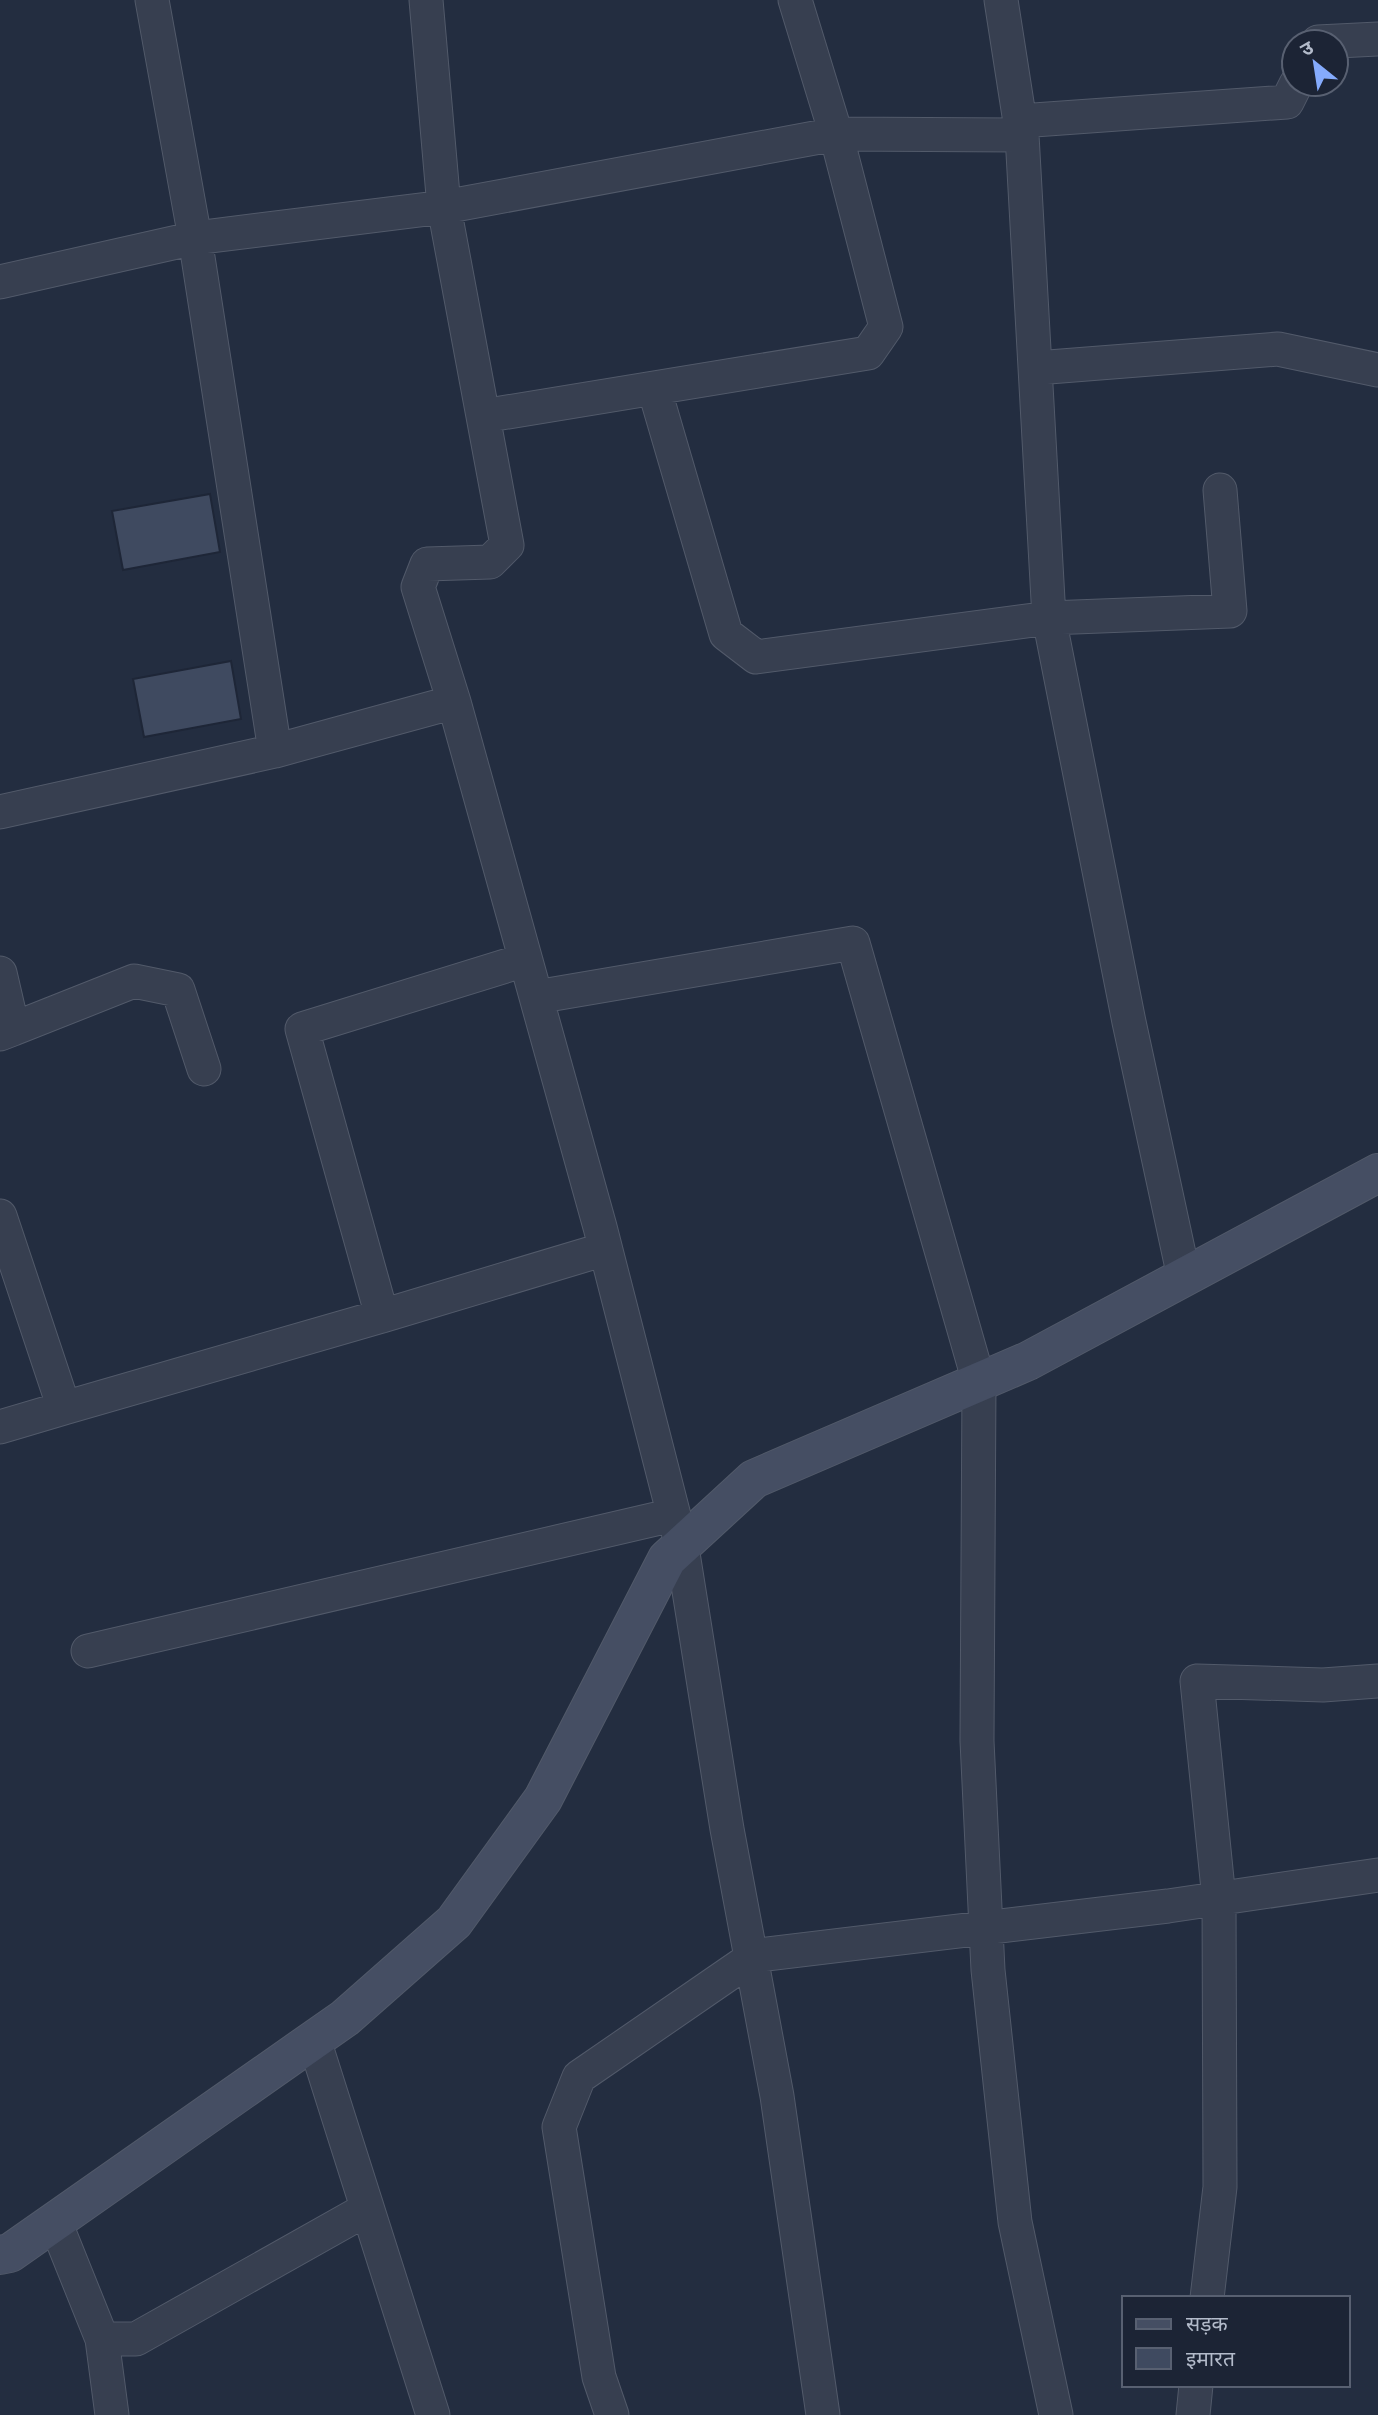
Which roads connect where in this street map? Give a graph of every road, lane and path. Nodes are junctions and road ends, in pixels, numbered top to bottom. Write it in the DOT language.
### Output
graph roads {
  1 [pos="152,0"];
  2 [pos="426,0"];
  3 [pos="794,0"];
  4 [pos="1001,0"];
  5 [pos="1378,38"];
  6 [pos="1350,40"];
  7 [pos="1289,98"];
  8 [pos="1021,128"];
  9 [pos="836,134"];
  10 [pos="444,207"];
  11 [pos="195,238"];
  12 [pos="0,282"];
  13 [pos="1035,368"];
  14 [pos="1378,370"];
  15 [pos="654,387"];
  16 [pos="483,416"];
  17 [pos="1220,490"];
  18 [pos="1049,618"];
  19 [pos="454,702"];
  20 [pos="275,751"];
  21 [pos="0,812"];
  22 [pos="525,960"];
  23 [pos="0,973"];
  24 [pos="536,997"];
  25 [pos="7,1031"];
  26 [pos="204,1069"];
  27 [pos="1378,1173"];
  28 [pos="0,1216"];
  29 [pos="605,1249"];
  30 [pos="1184,1277"];
  31 [pos="382,1316"];
  32 [pos="979,1382"];
  33 [pos="64,1408"];
  34 [pos="0,1427"];
  35 [pos="677,1531"];
  36 [pos="88,1651"];
  37 [pos="1378,1681"];
  38 [pos="1378,1875"];
  39 [pos="1219,1899"];
  40 [pos="986,1928"];
  41 [pos="751,1956"];
  42 [pos="314,2040"];
  43 [pos="367,2209"];
  44 [pos="55,2222"];
  45 [pos="0,2255"];
  46 [pos="1207,2296"];
  47 [pos="102,2339"];
  48 [pos="1196,2387"];
  49 [pos="112,2415"];
  50 [pos="433,2415"];
  51 [pos="612,2415"];
  52 [pos="823,2415"];
  53 [pos="1056,2415"];
  54 [pos="1193,2415"];
  1 -- 11 [label="street"];
  2 -- 10 [label="street"];
  3 -- 9 [label="street"];
  4 -- 8 [label="street"];
  5 -- 6 [label="street"];
  7 -- 8 [label="street"];
  8 -- 9 [label="street"];
  8 -- 13 [label="street"];
  9 -- 10 [label="street"];
  9 -- 15 [label="street"];
  10 -- 11 [label="street"];
  10 -- 16 [label="street"];
  11 -- 12 [label="street"];
  11 -- 20 [label="street"];
  13 -- 14 [label="street"];
  13 -- 18 [label="street"];
  15 -- 16 [label="street"];
  15 -- 18 [label="street"];
  16 -- 19 [label="street"];
  17 -- 18 [label="street"];
  18 -- 30 [label="street"];
  19 -- 20 [label="street"];
  19 -- 22 [label="street"];
  20 -- 21 [label="street"];
  22 -- 24 [label="street"];
  22 -- 31 [label="street"];
  23 -- 25 [label="street"];
  24 -- 29 [label="street"];
  24 -- 32 [label="street"];
  25 -- 26 [label="street"];
  27 -- 30 [label="street"];
  28 -- 33 [label="street"];
  29 -- 31 [label="street"];
  29 -- 35 [label="street"];
  30 -- 32 [label="street"];
  31 -- 33 [label="street"];
  32 -- 35 [label="street"];
  32 -- 40 [label="street"];
  33 -- 34 [label="street"];
  35 -- 36 [label="street"];
  35 -- 41 [label="street"];
  35 -- 42 [label="street"];
  37 -- 39 [label="street"];
  38 -- 39 [label="street"];
  39 -- 40 [label="street"];
  39 -- 46 [label="street"];
  40 -- 41 [label="street"];
  40 -- 53 [label="street"];
  41 -- 51 [label="street"];
  41 -- 52 [label="street"];
  42 -- 43 [label="street"];
  42 -- 44 [label="street"];
  43 -- 47 [label="street"];
  43 -- 50 [label="street"];
  44 -- 45 [label="street"];
  44 -- 47 [label="street"];
  47 -- 49 [label="street"];
  48 -- 54 [label="street"];
}
